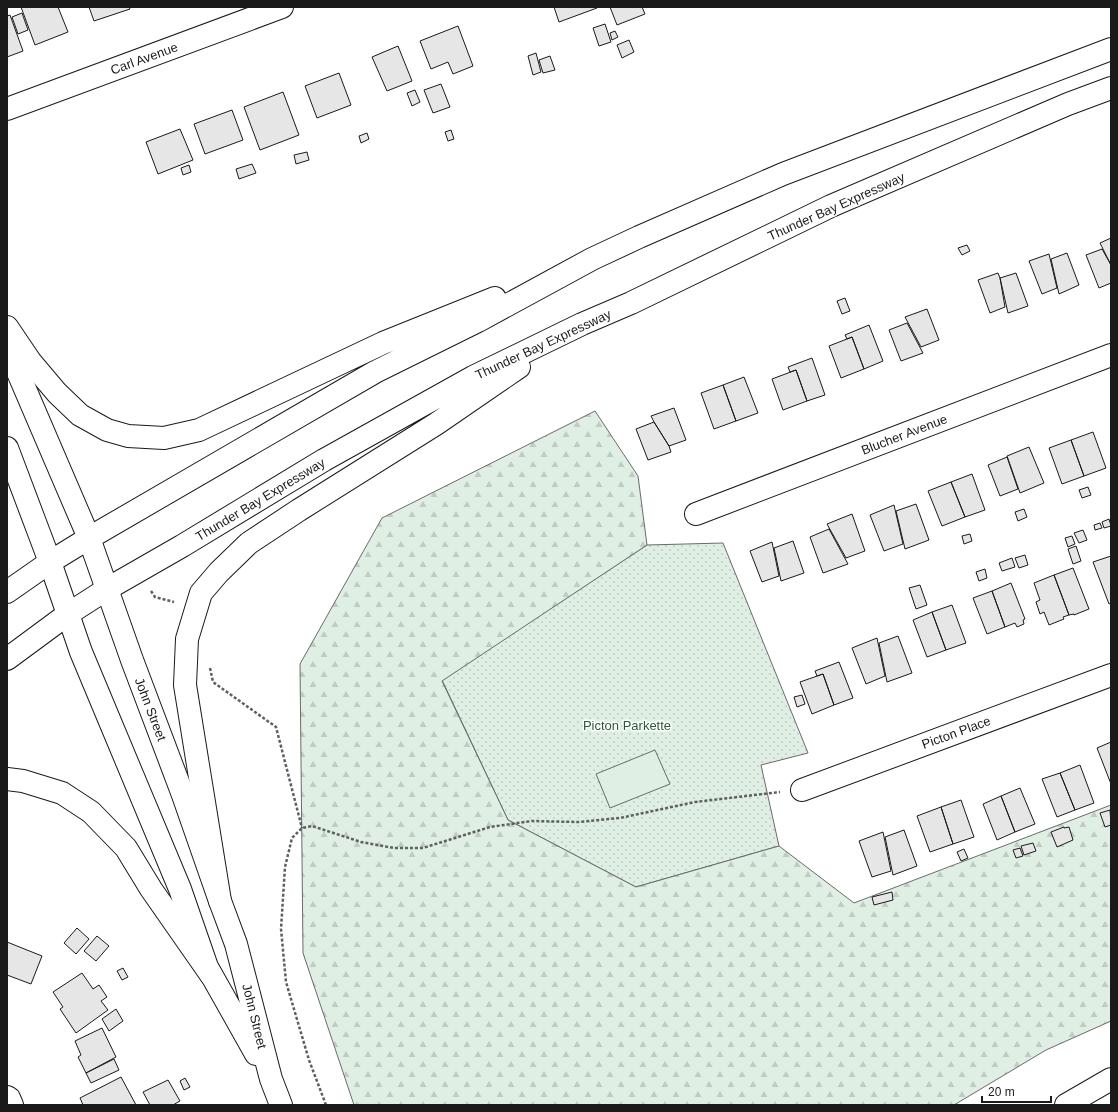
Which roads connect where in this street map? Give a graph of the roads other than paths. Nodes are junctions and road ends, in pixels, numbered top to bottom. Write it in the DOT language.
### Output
graph roads {
  1 [pos="282,7"];
  2 [pos="1111,49"];
  3 [pos="1111,88"];
  4 [pos="7,109"];
  5 [pos="592,259"];
  6 [pos="582,324"];
  7 [pos="7,327"];
  8 [pos="7,347"];
  9 [pos="1111,355"];
  10 [pos="7,448"];
  11 [pos="696,514"];
  12 [pos="89,538"];
  13 [pos="50,562"];
  14 [pos="106,588"];
  15 [pos="7,592"];
  16 [pos="68,614"];
  17 [pos="7,659"];
  18 [pos="1111,675"];
  19 [pos="7,779"];
  20 [pos="802,790"];
  21 [pos="220,901"];
  22 [pos="211,975"];
  23 [pos="271,1079"];
  24 [pos="1111,1079"];
  25 [pos="7,1097"];
  26 [pos="12,1105"];
  27 [pos="281,1105"];
  28 [pos="1066,1105"];
  1 -- 4 [label="main road, Carl Avenue"];
  2 -- 5 [label="main road"];
  3 -- 6 [label="main road, Thunder Bay Expressway"];
  5 -- 7 [label="main road"];
  5 -- 12 [label="main road"];
  6 -- 14 [label="main road, Thunder Bay Expressway"];
  6 -- 21 [label="main road"];
  8 -- 12 [label="main road, John Street"];
  9 -- 11 [label="main road, Blucher Avenue"];
  10 -- 13 [label="main road, John Street"];
  12 -- 13 [label="main road"];
  12 -- 14 [label="main road, John Street"];
  13 -- 15 [label="main road"];
  13 -- 16 [label="main road, John Street"];
  14 -- 16 [label="main road, Thunder Bay Expressway"];
  14 -- 21 [label="main road, John Street"];
  16 -- 17 [label="main road, Thunder Bay Expressway"];
  16 -- 22 [label="main road, John Street"];
  18 -- 20 [label="main road, Picton Place"];
  19 -- 22 [label="main road"];
  21 -- 23 [label="main road, John Street"];
  22 -- 23 [label="main road, John Street"];
  23 -- 27 [label="main road, John Street"];
  24 -- 28 [label="main road"];
  25 -- 26 [label="main road"];
}
